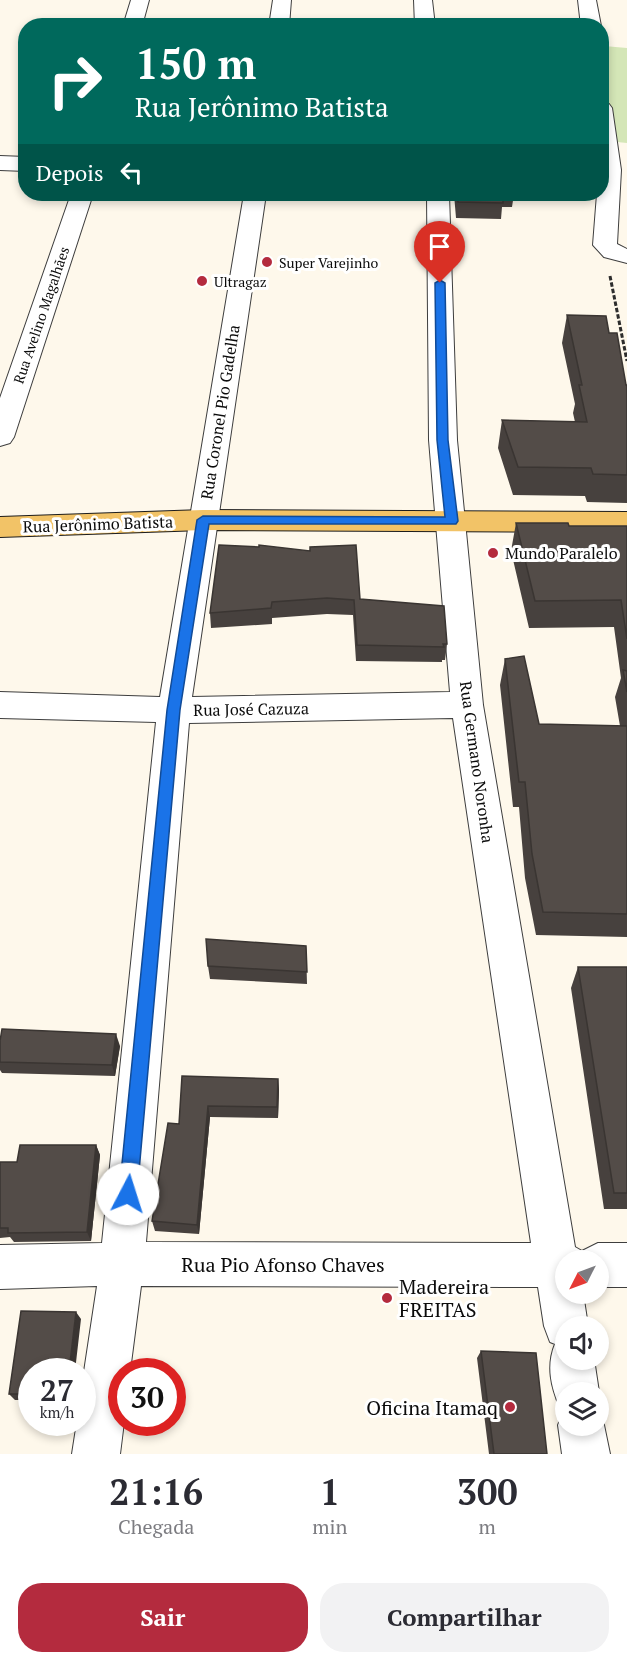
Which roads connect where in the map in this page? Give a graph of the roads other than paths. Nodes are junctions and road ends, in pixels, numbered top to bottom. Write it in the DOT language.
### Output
graph roads {
  1 [pos="140,0"];
  2 [pos="282,0"];
  3 [pos="423,0"];
  4 [pos="587,0"];
  5 [pos="134,18"];
  6 [pos="280,18"];
  7 [pos="425,18"];
  8 [pos="590,18"];
  9 [pos="609,147"];
  10 [pos="0,163"];
  11 [pos="18,164"];
  12 [pos="613,170"];
  13 [pos="80,201"];
  14 [pos="254,201"];
  15 [pos="438,201"];
  16 [pos="627,256"];
  17 [pos="0,437"];
  18 [pos="203,520"];
  19 [pos="452,521"];
  20 [pos="627,522"];
  21 [pos="0,527"];
  22 [pos="0,705"];
  23 [pos="467,705"];
  24 [pos="174,710"];
  25 [pos="559,1250"];
  26 [pos="122,1264"];
  27 [pos="555,1264"];
  28 [pos="609,1265"];
  29 [pos="627,1265"];
  30 [pos="0,1268"];
  31 [pos="583,1436"];
  32 [pos="96,1454"];
  33 [pos="586,1454"];
  1 -- 5 [label="street"];
  2 -- 6 [label="street"];
  3 -- 7 [label="street"];
  4 -- 8 [label="street"];
  9 -- 12 [label="street"];
  10 -- 11 [label="street"];
  12 -- 16 [label="street"];
  13 -- 17 [label="street, Rua Avelino Magalhães"];
  14 -- 18 [label="street, Rua Coronel Pio Gadelha"];
  15 -- 19 [label="street, Rua Germano Noronha"];
  18 -- 19 [label="main road, Rua Jerônimo Batista"];
  18 -- 21 [label="main road, Rua Jerônimo Batista"];
  18 -- 24 [label="street, Rua Coronel Pio Gadelha"];
  19 -- 20 [label="main road, Rua Jerônimo Batista"];
  19 -- 23 [label="street, Rua Germano Noronha"];
  22 -- 24 [label="street, Rua José Cazuza"];
  23 -- 24 [label="street, Rua José Cazuza"];
  23 -- 25 [label="street, Rua Germano Noronha"];
  24 -- 26 [label="street, Rua Coronel Pio Gadelha"];
  26 -- 27 [label="street, Rua Pio Afonso Chaves"];
  26 -- 30 [label="street, Rua Pio Afonso Chaves"];
  26 -- 32 [label="street, Rua Coronel Pio Gadelha"];
  28 -- 29 [label="street"];
  31 -- 33 [label="street"];
}
